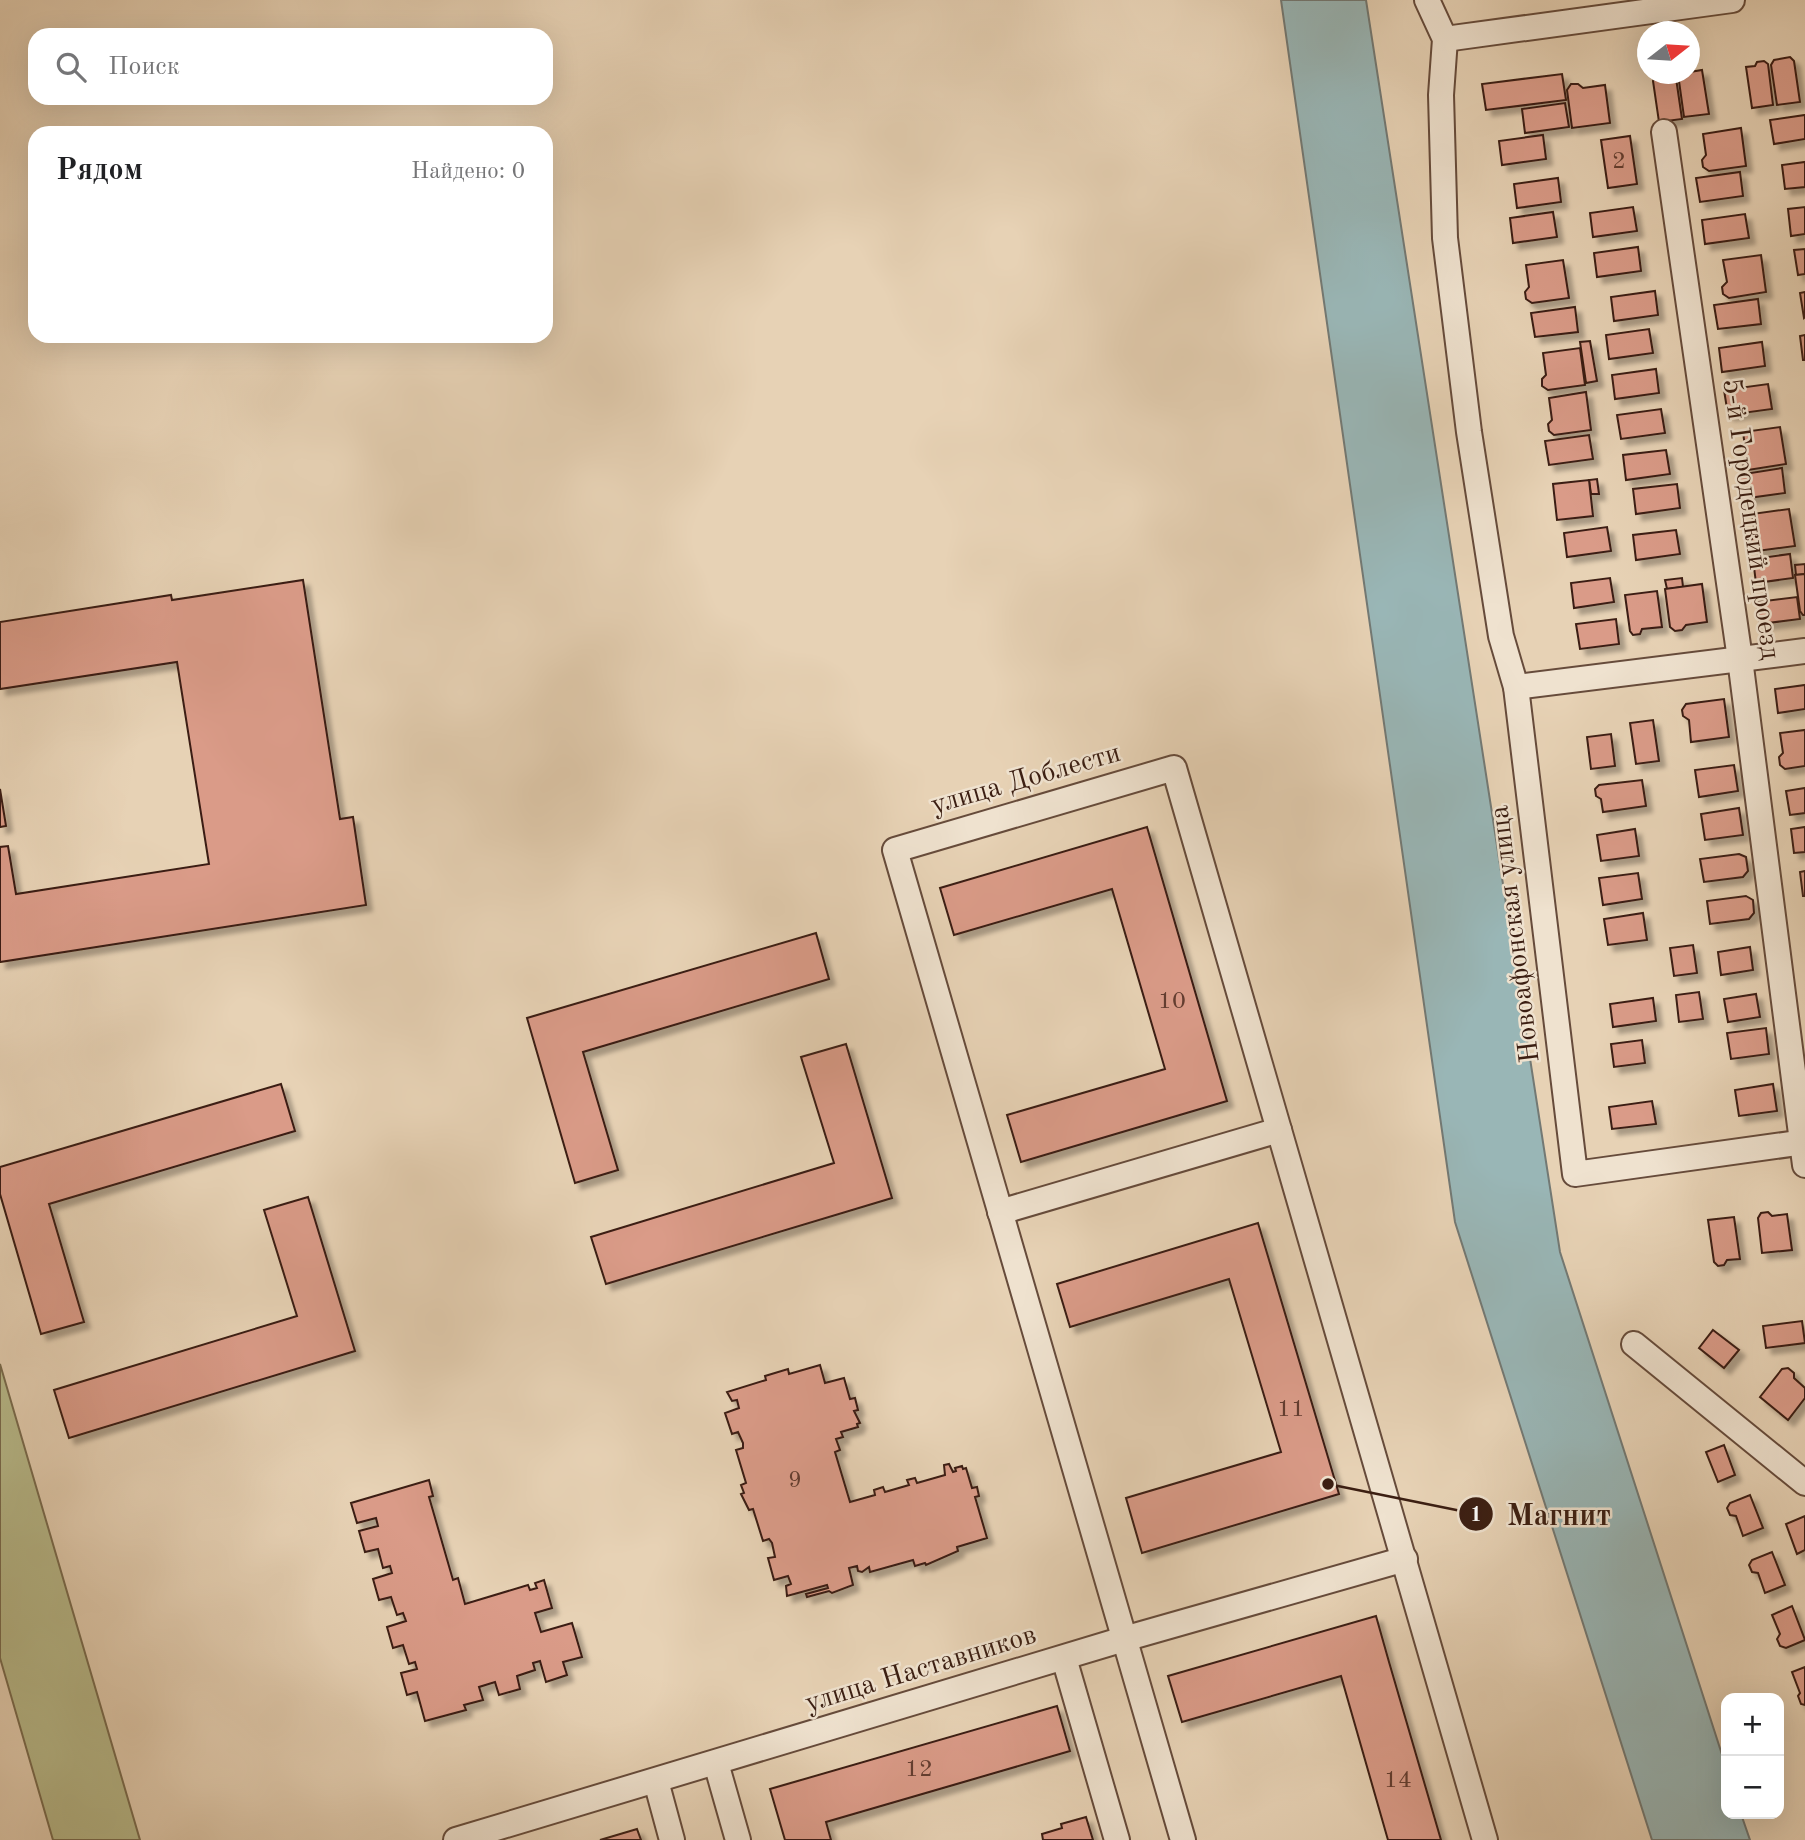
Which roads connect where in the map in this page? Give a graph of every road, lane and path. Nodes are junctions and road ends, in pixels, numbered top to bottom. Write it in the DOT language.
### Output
graph roads {
  1 [pos="1427,0"];
  2 [pos="1732,0"];
  3 [pos="1444,39"];
  4 [pos="1664,132"];
  5 [pos="1805,651"];
  6 [pos="1740,659"];
  7 [pos="1516,687"];
  8 [pos="1279,1130"];
  9 [pos="1804,1150"];
  10 [pos="1000,1212"];
  11 [pos="1634,1344"];
  12 [pos="1805,1483"];
  13 [pos="1405,1559"];
  14 [pos="1125,1639"];
  15 [pos="1064,1658"];
  16 [pos="716,1763"];
  17 [pos="656,1781"];
  18 [pos="456,1840"];
  19 [pos="673,1840"];
  20 [pos="738,1840"];
  21 [pos="1117,1840"];
  22 [pos="1183,1840"];
  23 [pos="1485,1840"];
  1 -- 3 [label="street"];
  2 -- 3 [label="street"];
  3 -- 7 [label="street, Новоафонская улица"];
  4 -- 6 [label="street, 5-й Городецкий проезд"];
  5 -- 6 [label="street"];
  6 -- 7 [label="street"];
  6 -- 9 [label="street, 5-й Городецкий проезд"];
  7 -- 9 [label="street, Новоафонская улица"];
  8 -- 10 [label="street"];
  8 -- 10 [label="street, улица Доблести"];
  8 -- 13 [label="street"];
  10 -- 14 [label="street"];
  11 -- 12 [label="street"];
  13 -- 14 [label="street, улица Наставников"];
  13 -- 23 [label="street"];
  14 -- 15 [label="street, улица Наставников"];
  14 -- 22 [label="street"];
  15 -- 16 [label="street, улица Наставников"];
  15 -- 21 [label="street"];
  16 -- 17 [label="street, улица Наставников"];
  16 -- 20 [label="street"];
  17 -- 18 [label="street, улица Наставников"];
  17 -- 19 [label="street"];
}
